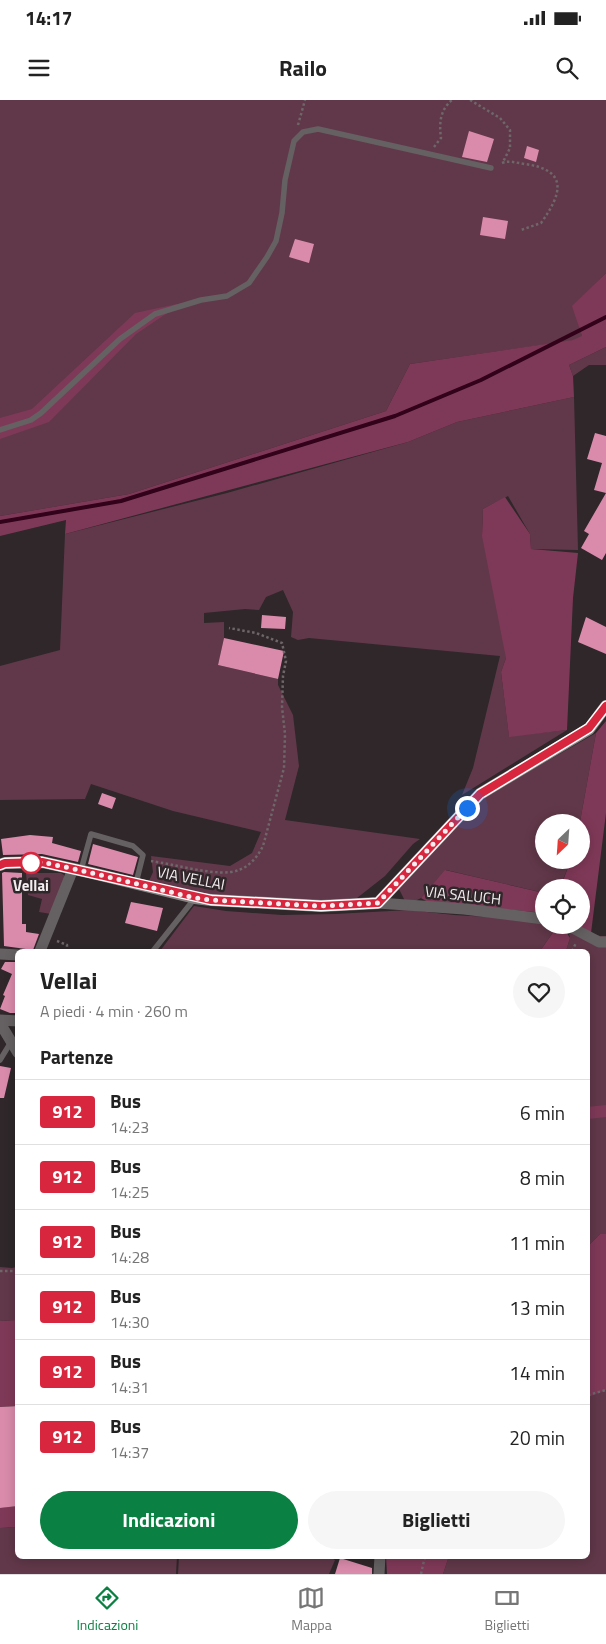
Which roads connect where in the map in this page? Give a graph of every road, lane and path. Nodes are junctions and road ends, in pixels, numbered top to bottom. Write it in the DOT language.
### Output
graph roads {
  1 [pos="304,100"];
  2 [pos="452,100"];
  3 [pos="470,100"];
  4 [pos="294,141"];
  5 [pos="426,153"];
  6 [pos="502,163"];
  7 [pos="491,168"];
  8 [pos="521,230"];
  9 [pos="0,430"];
  10 [pos="229,628"];
  11 [pos="606,706"];
  12 [pos="142,860"];
  13 [pos="0,865"];
  14 [pos="77,870"];
  15 [pos="136,883"];
  16 [pos="195,898"];
  17 [pos="378,903"];
  18 [pos="535,918"];
  19 [pos="584,934"];
  20 [pos="606,942"];
  21 [pos="66,945"];
  22 [pos="41,949"];
  23 [pos="67,949"];
  24 [pos="155,949"];
  25 [pos="0,954"];
  26 [pos="15,955"];
  27 [pos="15,1021"];
  28 [pos="0,1022"];
  29 [pos="11,1042"];
  30 [pos="15,1048"];
  31 [pos="0,1060"];
  32 [pos="0,1271"];
  33 [pos="15,1271"];
  34 [pos="606,1390"];
  35 [pos="590,1395"];
  36 [pos="380,1559"];
  37 [pos="424,1559"];
  38 [pos="380,1574"];
  39 [pos="420,1574"];
  1 -- 4 [label="path"];
  2 -- 5 [label="path"];
  3 -- 6 [label="path"];
  4 -- 5 [label="lane"];
  4 -- 9 [label="lane"];
  5 -- 7 [label="lane"];
  6 -- 7 [label="path"];
  6 -- 8 [label="path"];
  10 -- 12 [label="path"];
  11 -- 17 [label="street"];
  12 -- 14 [label="lane"];
  12 -- 15 [label="lane"];
  13 -- 14 [label="street, VIA VELLAI"];
  14 -- 15 [label="street, VIA VELLAI"];
  14 -- 22 [label="street"];
  15 -- 16 [label="street, VIA VELLAI"];
  16 -- 17 [label="street, VIA VELLAI"];
  16 -- 24 [label="lane"];
  17 -- 18 [label="street, VIA SALUCH"];
  19 -- 20 [label="street"];
  21 -- 23 [label="path"];
  25 -- 26 [label="street"];
  27 -- 28 [label="street"];
  28 -- 29 [label="street"];
  29 -- 30 [label="street"];
  29 -- 31 [label="lane"];
  32 -- 33 [label="path"];
  34 -- 35 [label="path"];
  36 -- 38 [label="street"];
  37 -- 39 [label="path"];
}
